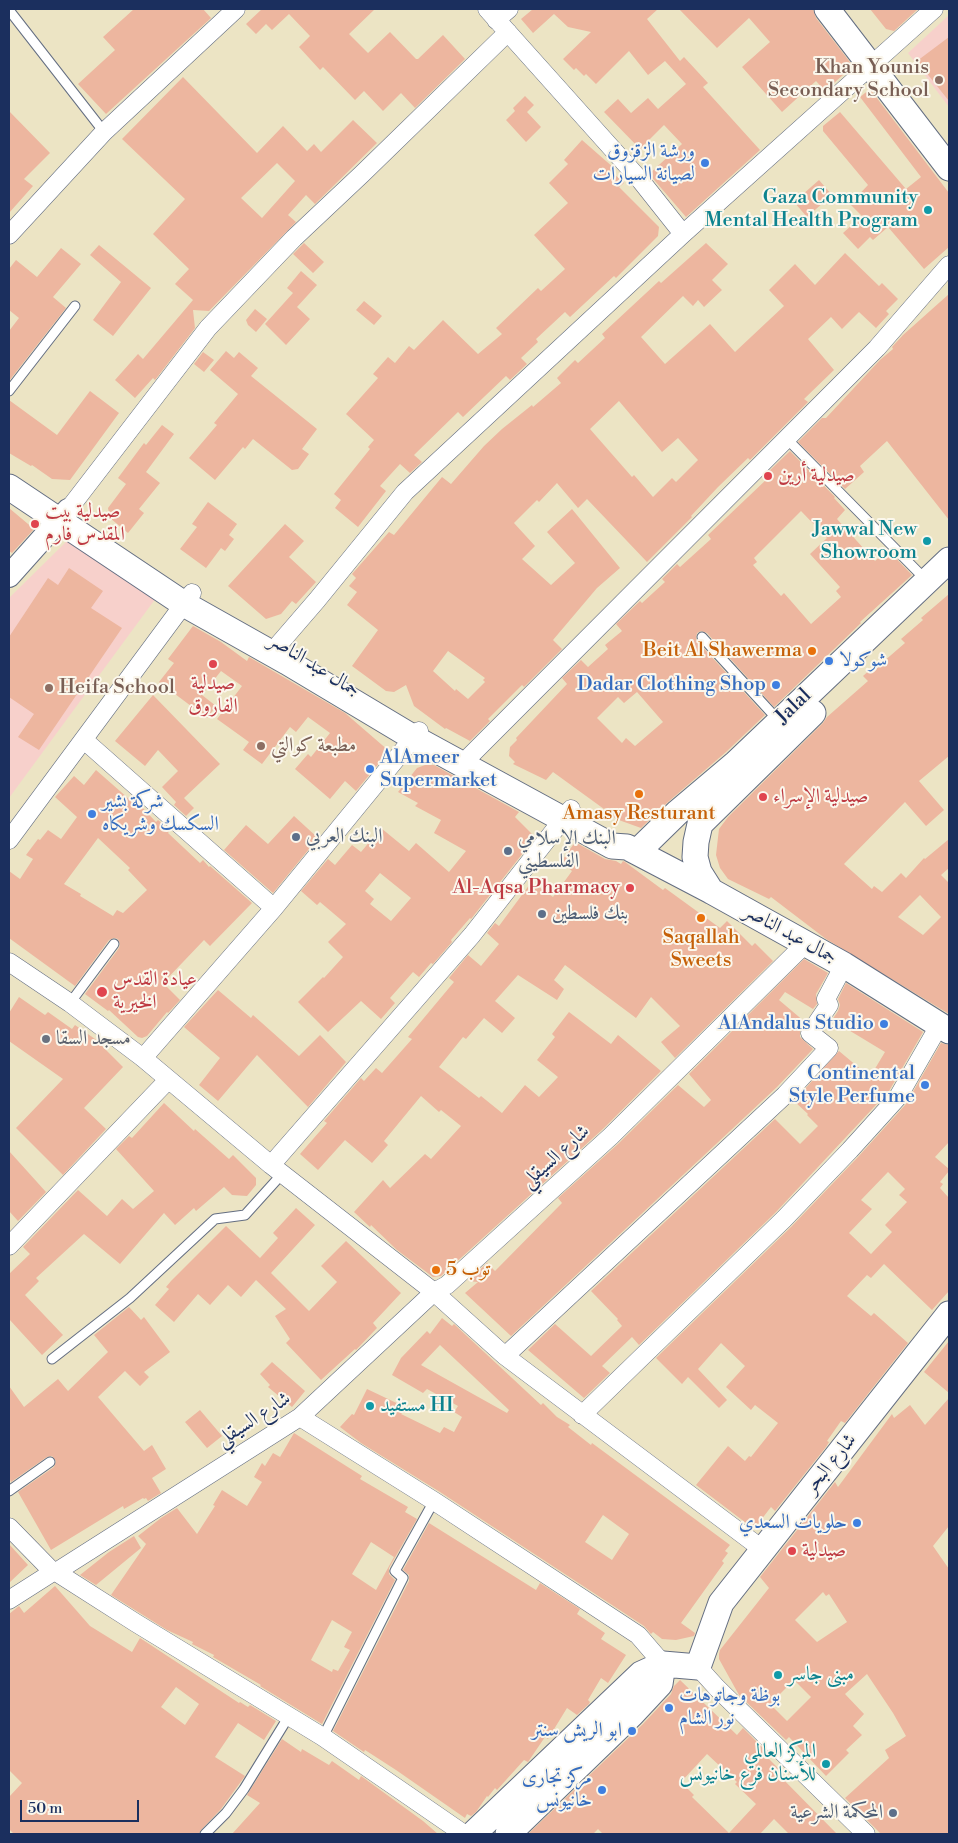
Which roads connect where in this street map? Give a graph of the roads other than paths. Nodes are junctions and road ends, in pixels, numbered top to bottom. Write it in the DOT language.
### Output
graph roads {
  1 [pos="236,9"];
  2 [pos="827,9"];
  3 [pos="842,9"];
  4 [pos="934,9"];
  5 [pos="9,10"];
  6 [pos="500,17"];
  7 [pos="876,62"];
  8 [pos="104,132"];
  9 [pos="949,147"];
  10 [pos="949,168"];
  11 [pos="683,234"];
  12 [pos="9,235"];
  13 [pos="949,265"];
  14 [pos="75,306"];
  15 [pos="9,391"];
  16 [pos="786,438"];
  17 [pos="9,470"];
  18 [pos="9,487"];
  19 [pos="63,516"];
  20 [pos="949,560"];
  21 [pos="9,576"];
  22 [pos="938,580"];
  23 [pos="188,598"];
  24 [pos="702,637"];
  25 [pos="279,644"];
  26 [pos="780,722"];
  27 [pos="416,735"];
  28 [pos="84,740"];
  29 [pos="470,756"];
  30 [pos="567,815"];
  31 [pos="9,840"];
  32 [pos="632,849"];
  33 [pos="712,891"];
  34 [pos="274,908"];
  35 [pos="806,943"];
  36 [pos="114,944"];
  37 [pos="9,962"];
  38 [pos="844,965"];
  39 [pos="70,1003"];
  40 [pos="945,1027"];
  41 [pos="142,1058"];
  42 [pos="168,1080"];
  43 [pos="277,1169"];
  44 [pos="9,1246"];
  45 [pos="434,1292"];
  46 [pos="949,1314"];
  47 [pos="505,1356"];
  48 [pos="52,1358"];
  49 [pos="582,1415"];
  50 [pos="300,1417"];
  51 [pos="50,1462"];
  52 [pos="9,1491"];
  53 [pos="434,1500"];
  54 [pos="9,1527"];
  55 [pos="762,1549"];
  56 [pos="54,1572"];
  57 [pos="9,1600"];
  58 [pos="663,1664"];
  59 [pos="698,1667"];
  60 [pos="289,1716"];
  61 [pos="323,1737"];
  62 [pos="205,1834"];
  63 [pos="464,1834"];
  64 [pos="473,1834"];
  65 [pos="508,1834"];
  66 [pos="866,1834"];
  1 -- 8 [label="street"];
  2 -- 7 [label="main road"];
  3 -- 7 [label="main road"];
  4 -- 7 [label="street"];
  5 -- 8 [label="lane"];
  6 -- 11 [label="street"];
  6 -- 19 [label="street"];
  7 -- 9 [label="main road"];
  7 -- 10 [label="main road"];
  7 -- 11 [label="street"];
  8 -- 12 [label="street"];
  11 -- 25 [label="street"];
  13 -- 16 [label="street"];
  14 -- 15 [label="lane"];
  16 -- 22 [label="lane"];
  16 -- 29 [label="street"];
  17 -- 19 [label="main road, جمال عبد الناصر"];
  18 -- 19 [label="main road, جمال عبد الناصر"];
  19 -- 21 [label="street"];
  19 -- 23 [label="main road, جمال عبد الناصر"];
  20 -- 22 [label="main road, Jalal"];
  22 -- 26 [label="main road, Jalal"];
  22 -- 33 [label="main road, Jalal"];
  23 -- 25 [label="main road, جمال عبد الناصر"];
  23 -- 27 [label="main road, جمال عبد الناصر"];
  23 -- 28 [label="street"];
  24 -- 26 [label="lane"];
  25 -- 27 [label="main road, جمال عبد الناصر"];
  26 -- 32 [label="main road, Jalal"];
  27 -- 29 [label="main road, جمال عبد الناصر"];
  27 -- 30 [label="main road, جمال عبد الناصر"];
  27 -- 34 [label="street"];
  28 -- 31 [label="street"];
  28 -- 34 [label="street"];
  29 -- 30 [label="main road, جمال عبد الناصر"];
  30 -- 32 [label="main road, جمال عبد الناصر"];
  30 -- 43 [label="street"];
  32 -- 33 [label="main road, جمال عبد الناصر"];
  33 -- 35 [label="main road, جمال عبد الناصر"];
  34 -- 41 [label="street"];
  35 -- 38 [label="main road, جمال عبد الناصر"];
  35 -- 45 [label="street, شارع السيقلي"];
  36 -- 39 [label="lane"];
  37 -- 39 [label="street"];
  38 -- 40 [label="main road, جمال عبد الناصر"];
  38 -- 47 [label="street"];
  39 -- 41 [label="street"];
  40 -- 49 [label="street"];
  41 -- 42 [label="street"];
  42 -- 43 [label="street"];
  42 -- 44 [label="street"];
  43 -- 45 [label="street"];
  43 -- 48 [label="lane"];
  45 -- 47 [label="street"];
  45 -- 50 [label="street, شارع السيقلي"];
  46 -- 55 [label="main road, شارع البحر"];
  47 -- 49 [label="street"];
  49 -- 55 [label="street"];
  50 -- 53 [label="street"];
  50 -- 56 [label="street, شارع السيقلي"];
  51 -- 52 [label="lane"];
  53 -- 58 [label="street"];
  53 -- 61 [label="lane"];
  54 -- 56 [label="street"];
  55 -- 59 [label="main road, شارع البحر"];
  56 -- 57 [label="street, شارع السيقلي"];
  56 -- 60 [label="street"];
  58 -- 59 [label="main road"];
  58 -- 64 [label="main road"];
  58 -- 65 [label="main road"];
  59 -- 66 [label="street"];
  60 -- 61 [label="street"];
  60 -- 62 [label="lane"];
  61 -- 63 [label="street"];
}
